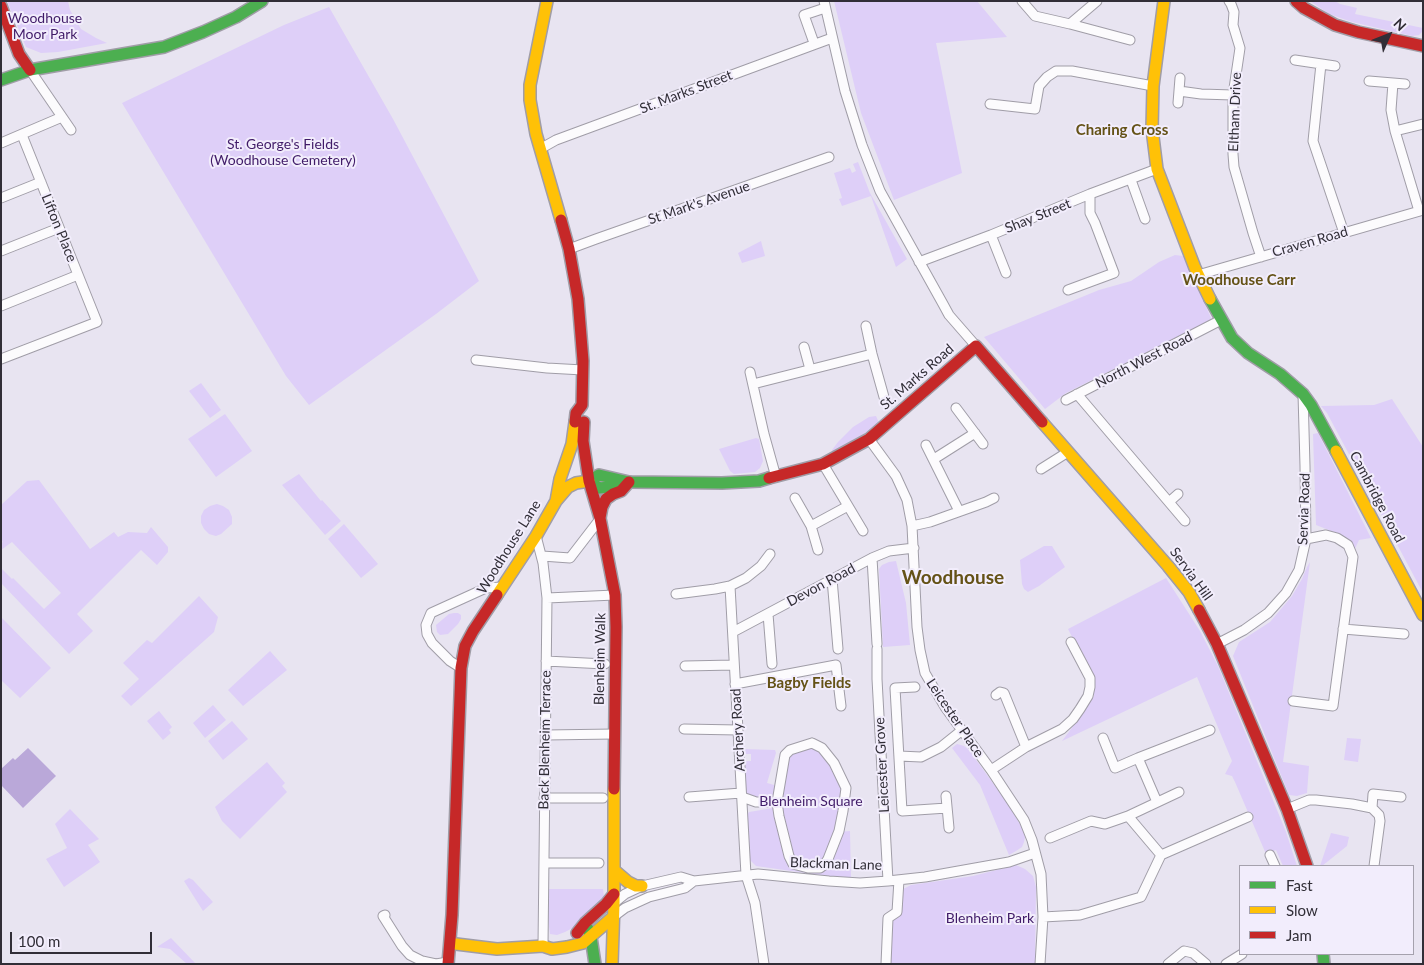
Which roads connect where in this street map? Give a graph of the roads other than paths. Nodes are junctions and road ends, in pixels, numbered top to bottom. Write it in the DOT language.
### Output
graph roads {
  1 [pos="262,1"];
  2 [pos="547,1"];
  3 [pos="1022,1"];
  4 [pos="1097,1"];
  5 [pos="1164,1"];
  6 [pos="1229,1"];
  7 [pos="1296,1"];
  8 [pos="824,5"];
  9 [pos="1,6"];
  10 [pos="1070,24"];
  11 [pos="832,38"];
  12 [pos="1130,40"];
  13 [pos="814,44"];
  14 [pos="1423,46"];
  15 [pos="1295,60"];
  16 [pos="1320,64"];
  17 [pos="1335,66"];
  18 [pos="30,70"];
  19 [pos="1180,78"];
  20 [pos="1,80"];
  21 [pos="1369,81"];
  22 [pos="1393,83"];
  23 [pos="1405,84"];
  24 [pos="1154,86"];
  25 [pos="1179,91"];
  26 [pos="1233,96"];
  27 [pos="990,104"];
  28 [pos="1178,104"];
  29 [pos="62,118"];
  30 [pos="1423,124"];
  31 [pos="71,130"];
  32 [pos="1395,131"];
  33 [pos="22,135"];
  34 [pos="1,143"];
  35 [pos="540,149"];
  36 [pos="829,157"];
  37 [pos="1157,169"];
  38 [pos="1131,180"];
  39 [pos="40,182"];
  40 [pos="1090,194"];
  41 [pos="1,198"];
  42 [pos="1421,210"];
  43 [pos="1145,219"];
  44 [pos="59,228"];
  45 [pos="1344,232"];
  46 [pos="991,235"];
  47 [pos="1,250"];
  48 [pos="569,250"];
  49 [pos="1261,257"];
  50 [pos="919,262"];
  51 [pos="1006,274"];
  52 [pos="78,275"];
  53 [pos="1198,275"];
  54 [pos="1068,290"];
  55 [pos="1,306"];
  56 [pos="1221,320"];
  57 [pos="866,326"];
  58 [pos="976,346"];
  59 [pos="804,347"];
  60 [pos="872,354"];
  61 [pos="1,359"];
  62 [pos="476,360"];
  63 [pos="810,369"];
  64 [pos="583,370"];
  65 [pos="750,372"];
  66 [pos="753,384"];
  67 [pos="1077,394"];
  68 [pos="1303,394"];
  69 [pos="884,397"];
  70 [pos="1066,400"];
  71 [pos="582,405"];
  72 [pos="956,408"];
  73 [pos="975,433"];
  74 [pos="869,439"];
  75 [pos="926,444"];
  76 [pos="983,444"];
  77 [pos="1068,452"];
  78 [pos="568,458"];
  79 [pos="934,459"];
  80 [pos="823,464"];
  81 [pos="1041,469"];
  82 [pos="776,477"];
  83 [pos="589,480"];
  84 [pos="629,482"];
  85 [pos="1178,494"];
  86 [pos="795,498"];
  87 [pos="994,498"];
  88 [pos="556,502"];
  89 [pos="1170,502"];
  90 [pos="848,506"];
  91 [pos="959,511"];
  92 [pos="600,518"];
  93 [pos="1185,521"];
  94 [pos="810,526"];
  95 [pos="912,526"];
  96 [pos="862,532"];
  97 [pos="536,536"];
  98 [pos="1306,539"];
  99 [pos="914,548"];
  100 [pos="818,550"];
  101 [pos="770,554"];
  102 [pos="542,556"];
  103 [pos="872,558"];
  104 [pos="832,579"];
  105 [pos="730,586"];
  106 [pos="502,587"];
  107 [pos="676,594"];
  108 [pos="615,595"];
  109 [pos="547,598"];
  110 [pos="768,614"];
  111 [pos="1423,615"];
  112 [pos="1343,629"];
  113 [pos="733,632"];
  114 [pos="1404,634"];
  115 [pos="1070,642"];
  116 [pos="1217,644"];
  117 [pos="838,649"];
  118 [pos="546,662"];
  119 [pos="605,664"];
  120 [pos="772,664"];
  121 [pos="734,665"];
  122 [pos="685,666"];
  123 [pos="461,668"];
  124 [pos="735,684"];
  125 [pos="915,687"];
  126 [pos="996,694"];
  127 [pos="1293,702"];
  128 [pos="841,706"];
  129 [pos="684,730"];
  130 [pos="738,730"];
  131 [pos="1210,730"];
  132 [pos="961,731"];
  133 [pos="614,734"];
  134 [pos="546,735"];
  135 [pos="1103,738"];
  136 [pos="1026,747"];
  137 [pos="899,756"];
  138 [pos="1138,758"];
  139 [pos="991,770"];
  140 [pos="1179,792"];
  141 [pos="742,795"];
  142 [pos="946,796"];
  143 [pos="689,797"];
  144 [pos="1400,797"];
  145 [pos="544,798"];
  146 [pos="603,798"];
  147 [pos="777,802"];
  148 [pos="1157,802"];
  149 [pos="947,808"];
  150 [pos="1372,808"];
  151 [pos="1287,809"];
  152 [pos="1128,816"];
  153 [pos="1248,817"];
  154 [pos="949,828"];
  155 [pos="1050,838"];
  156 [pos="1036,853"];
  157 [pos="1161,855"];
  158 [pos="1270,855"];
  159 [pos="544,863"];
  160 [pos="599,863"];
  161 [pos="1275,865"];
  162 [pos="1307,865"];
  163 [pos="1374,865"];
  164 [pos="614,870"];
  165 [pos="746,875"];
  166 [pos="694,880"];
  167 [pos="899,880"];
  168 [pos="888,882"];
  169 [pos="642,886"];
  170 [pos="614,898"];
  171 [pos="385,915"];
  172 [pos="613,917"];
  173 [pos="1042,917"];
  174 [pos="589,932"];
  175 [pos="577,933"];
  176 [pos="454,940"];
  177 [pos="543,946"];
  178 [pos="567,947"];
  179 [pos="497,949"];
  180 [pos="1240,955"];
  181 [pos="454,960"];
  182 [pos="593,964"];
  183 [pos="612,964"];
  184 [pos="764,964"];
  185 [pos="886,964"];
  186 [pos="1040,964"];
  187 [pos="1168,964"];
  188 [pos="1206,964"];
  189 [pos="1226,964"];
  1 -- 18 [label="main road"];
  2 -- 35 [label="main road, Woodhouse Lane"];
  3 -- 10 [label="street"];
  4 -- 10 [label="street"];
  5 -- 24 [label="main road, Cambridge Road"];
  6 -- 26 [label="street, Eltham Drive"];
  7 -- 14 [label="main road"];
  8 -- 11 [label="street, St. Marks Road"];
  8 -- 13 [label="street"];
  9 -- 18 [label="main road"];
  10 -- 12 [label="street"];
  11 -- 13 [label="street, St. Marks Street"];
  11 -- 50 [label="street, St. Marks Road"];
  13 -- 35 [label="street, St. Marks Street"];
  15 -- 16 [label="street"];
  16 -- 17 [label="street"];
  16 -- 45 [label="street"];
  18 -- 20 [label="main road"];
  18 -- 29 [label="street"];
  19 -- 25 [label="street"];
  21 -- 22 [label="street"];
  22 -- 23 [label="street"];
  22 -- 32 [label="street"];
  24 -- 27 [label="street"];
  24 -- 37 [label="main road, Cambridge Road"];
  25 -- 26 [label="street"];
  25 -- 28 [label="street"];
  26 -- 49 [label="street, Eltham Drive"];
  29 -- 31 [label="street"];
  29 -- 33 [label="street"];
  30 -- 32 [label="street"];
  32 -- 42 [label="street"];
  33 -- 34 [label="street"];
  33 -- 39 [label="street, Lifton Place"];
  35 -- 48 [label="main road, Woodhouse Lane"];
  36 -- 48 [label="street, St Mark's Avenue"];
  37 -- 38 [label="street, Shay Street"];
  37 -- 53 [label="main road, Cambridge Road"];
  38 -- 40 [label="street, Shay Street"];
  38 -- 43 [label="street"];
  39 -- 41 [label="street"];
  39 -- 44 [label="street, Lifton Place"];
  40 -- 46 [label="street, Shay Street"];
  40 -- 54 [label="street"];
  42 -- 45 [label="street, Craven Road"];
  44 -- 47 [label="street"];
  44 -- 52 [label="street, Lifton Place"];
  45 -- 49 [label="street, Craven Road"];
  46 -- 50 [label="street, Shay Street"];
  46 -- 51 [label="street"];
  48 -- 64 [label="main road, Woodhouse Lane"];
  49 -- 53 [label="street, Craven Road"];
  50 -- 58 [label="street, St. Marks Road"];
  52 -- 55 [label="street"];
  52 -- 61 [label="street, Lifton Place"];
  53 -- 56 [label="main road, Cambridge Road"];
  56 -- 67 [label="street, North West Road"];
  56 -- 68 [label="main road, Cambridge Road"];
  57 -- 60 [label="street"];
  58 -- 74 [label="main road, St. Marks Road"];
  58 -- 77 [label="main road, Servia Hill"];
  59 -- 63 [label="street"];
  60 -- 63 [label="street"];
  60 -- 69 [label="street"];
  62 -- 64 [label="street"];
  63 -- 66 [label="street"];
  64 -- 71 [label="main road, Woodhouse Lane"];
  65 -- 66 [label="street"];
  66 -- 82 [label="street"];
  67 -- 70 [label="street, North West Road"];
  67 -- 89 [label="street"];
  68 -- 98 [label="street, Servia Road"];
  68 -- 111 [label="main road, Cambridge Road"];
  71 -- 78 [label="main road, Woodhouse Lane"];
  71 -- 83 [label="main road, Blenheim Walk"];
  72 -- 73 [label="street"];
  73 -- 76 [label="street"];
  73 -- 79 [label="street"];
  74 -- 80 [label="main road, St. Marks Road"];
  74 -- 95 [label="street, Leicester Place"];
  75 -- 79 [label="street"];
  77 -- 81 [label="street"];
  77 -- 116 [label="main road, Servia Hill"];
  78 -- 83 [label="main road"];
  78 -- 88 [label="main road, Woodhouse Lane"];
  79 -- 91 [label="street"];
  80 -- 82 [label="main road, St. Marks Road"];
  80 -- 90 [label="street"];
  82 -- 84 [label="main road, St. Marks Road"];
  83 -- 84 [label="main road, St. Marks Road"];
  83 -- 88 [label="main road, St. Marks Road"];
  83 -- 92 [label="main road, Blenheim Walk"];
  84 -- 92 [label="main road"];
  85 -- 89 [label="street"];
  86 -- 94 [label="street"];
  87 -- 91 [label="street"];
  88 -- 97 [label="main road, Woodhouse Lane"];
  89 -- 93 [label="street"];
  90 -- 94 [label="street"];
  90 -- 96 [label="street"];
  91 -- 95 [label="street"];
  92 -- 102 [label="street"];
  92 -- 108 [label="main road, Blenheim Walk"];
  94 -- 100 [label="street"];
  95 -- 99 [label="street, Leicester Place"];
  97 -- 102 [label="street, Back Blenheim Terrace"];
  97 -- 106 [label="main road, Woodhouse Lane"];
  98 -- 112 [label="street"];
  98 -- 116 [label="street, Servia Road"];
  99 -- 103 [label="street, Devon Road"];
  99 -- 132 [label="street, Leicester Place"];
  101 -- 105 [label="street"];
  102 -- 109 [label="street, Back Blenheim Terrace"];
  103 -- 104 [label="street, Devon Road"];
  103 -- 168 [label="street, Leicester Grove"];
  104 -- 110 [label="street, Devon Road"];
  104 -- 117 [label="street"];
  105 -- 107 [label="street"];
  105 -- 113 [label="street, Archery Road"];
  106 -- 123 [label="main road, Woodhouse Lane"];
  106 -- 123 [label="street"];
  108 -- 109 [label="street"];
  108 -- 133 [label="main road, Blenheim Walk"];
  109 -- 118 [label="street, Back Blenheim Terrace"];
  110 -- 113 [label="street, Devon Road"];
  110 -- 120 [label="street"];
  112 -- 114 [label="street"];
  112 -- 127 [label="street"];
  113 -- 121 [label="street, Archery Road"];
  115 -- 136 [label="street"];
  116 -- 151 [label="main road, Servia Hill"];
  118 -- 119 [label="street"];
  118 -- 134 [label="street, Back Blenheim Terrace"];
  121 -- 122 [label="street"];
  121 -- 124 [label="street, Archery Road"];
  123 -- 176 [label="main road, Woodhouse Lane"];
  124 -- 128 [label="street"];
  124 -- 130 [label="street, Archery Road"];
  125 -- 137 [label="street"];
  126 -- 136 [label="street"];
  129 -- 130 [label="street"];
  130 -- 141 [label="street, Archery Road"];
  131 -- 138 [label="street"];
  132 -- 137 [label="street"];
  132 -- 139 [label="street, Leicester Place"];
  133 -- 134 [label="street"];
  133 -- 164 [label="main road, Blenheim Walk"];
  134 -- 145 [label="street, Back Blenheim Terrace"];
  135 -- 138 [label="street"];
  136 -- 139 [label="street"];
  137 -- 149 [label="street"];
  138 -- 148 [label="street"];
  139 -- 156 [label="street, Leicester Place"];
  140 -- 148 [label="street"];
  141 -- 143 [label="street"];
  141 -- 147 [label="street"];
  141 -- 165 [label="street, Archery Road"];
  142 -- 149 [label="street"];
  144 -- 150 [label="street"];
  145 -- 146 [label="street"];
  145 -- 159 [label="street, Back Blenheim Terrace"];
  147 -- 147 [label="street"];
  148 -- 152 [label="street"];
  149 -- 154 [label="street"];
  150 -- 151 [label="street"];
  150 -- 163 [label="street"];
  151 -- 162 [label="main road, Servia Hill"];
  152 -- 155 [label="street"];
  152 -- 157 [label="street"];
  153 -- 157 [label="street"];
  156 -- 167 [label="street, Blackman Lane"];
  156 -- 173 [label="street, Leicester Place"];
  157 -- 173 [label="street"];
  158 -- 161 [label="street"];
  159 -- 160 [label="street"];
  159 -- 177 [label="street, Back Blenheim Terrace"];
  164 -- 169 [label="main road"];
  164 -- 170 [label="main road, Blenheim Walk"];
  165 -- 166 [label="street, Blackman Lane"];
  165 -- 168 [label="street, Blackman Lane"];
  165 -- 184 [label="street, Archery Road"];
  166 -- 169 [label="street, Blackman Lane"];
  166 -- 172 [label="street, Blackman Lane"];
  167 -- 168 [label="street, Blackman Lane"];
  167 -- 185 [label="street"];
  169 -- 170 [label="street, Blackman Lane"];
  170 -- 172 [label="main road, Blenheim Walk"];
  170 -- 174 [label="main road, Blackman Lane"];
  170 -- 175 [label="main road"];
  171 -- 181 [label="street"];
  172 -- 174 [label="main road, Blackman Lane"];
  172 -- 183 [label="main road, Blenheim Walk"];
  173 -- 186 [label="street, Leicester Place"];
  174 -- 175 [label="main road, Blackman Lane"];
  174 -- 178 [label="main road, Blackman Lane"];
  174 -- 182 [label="main road"];
  175 -- 177 [label="main road, Blackman Lane"];
  176 -- 179 [label="main road, Blackman Lane"];
  176 -- 181 [label="main road, Woodhouse Lane"];
  177 -- 178 [label="main road, Blackman Lane"];
  177 -- 179 [label="main road, Blackman Lane"];
  178 -- 182 [label="main road"];
  179 -- 181 [label="main road, Blackman Lane"];
  180 -- 189 [label="street"];
  187 -- 188 [label="street"];
}
